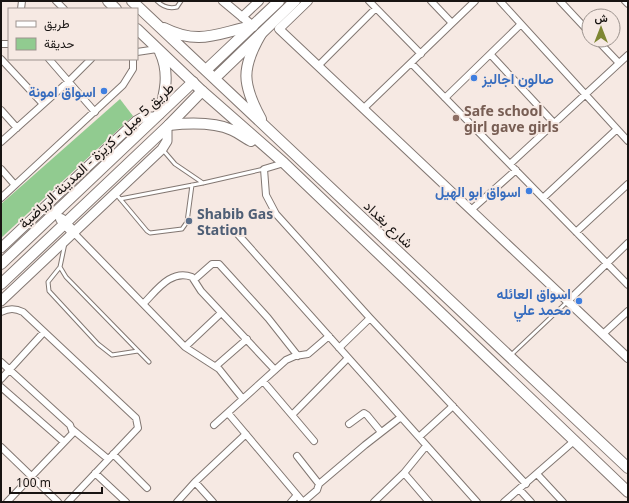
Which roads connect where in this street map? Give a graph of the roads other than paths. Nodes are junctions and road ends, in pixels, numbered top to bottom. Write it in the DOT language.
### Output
graph roads {
  1 [pos="132,1"];
  2 [pos="157,1"];
  3 [pos="181,1"];
  4 [pos="223,1"];
  5 [pos="258,1"];
  6 [pos="279,1"];
  7 [pos="295,1"];
  8 [pos="308,1"];
  9 [pos="369,1"];
  10 [pos="431,1"];
  11 [pos="475,1"];
  12 [pos="500,1"];
  13 [pos="560,1"];
  14 [pos="625,1"];
  15 [pos="628,4"];
  16 [pos="376,8"];
  17 [pos="242,17"];
  18 [pos="153,22"];
  19 [pos="452,23"];
  20 [pos="581,23"];
  21 [pos="521,24"];
  22 [pos="253,26"];
  23 [pos="138,30"];
  24 [pos="261,34"];
  25 [pos="605,48"];
  26 [pos="158,50"];
  27 [pos="138,52"];
  28 [pos="421,54"];
  29 [pos="491,55"];
  30 [pos="628,55"];
  31 [pos="1,59"];
  32 [pos="50,60"];
  33 [pos="89,60"];
  34 [pos="133,60"];
  35 [pos="411,63"];
  36 [pos="619,63"];
  37 [pos="318,66"];
  38 [pos="206,70"];
  39 [pos="215,78"];
  40 [pos="69,81"];
  41 [pos="193,82"];
  42 [pos="202,91"];
  43 [pos="585,94"];
  44 [pos="445,98"];
  45 [pos="43,104"];
  46 [pos="363,109"];
  47 [pos="1,110"];
  48 [pos="95,112"];
  49 [pos="157,116"];
  50 [pos="554,123"];
  51 [pos="168,126"];
  52 [pos="17,128"];
  53 [pos="266,128"];
  54 [pos="617,130"];
  55 [pos="628,141"];
  56 [pos="1,142"];
  57 [pos="162,149"];
  58 [pos="269,151"];
  59 [pos="284,163"];
  60 [pos="510,164"];
  61 [pos="1,169"];
  62 [pos="264,169"];
  63 [pos="516,170"];
  64 [pos="202,183"];
  65 [pos="628,184"];
  66 [pos="15,185"];
  67 [pos="192,185"];
  68 [pos="117,196"];
  69 [pos="1,198"];
  70 [pos="543,198"];
  71 [pos="471,210"];
  72 [pos="55,213"];
  73 [pos="64,223"];
  74 [pos="234,230"];
  75 [pos="576,232"];
  76 [pos="70,236"];
  77 [pos="628,243"];
  78 [pos="1,248"];
  79 [pos="607,263"];
  80 [pos="1,264"];
  81 [pos="60,267"];
  82 [pos="195,279"];
  83 [pos="1,284"];
  84 [pos="628,285"];
  85 [pos="1,301"];
  86 [pos="568,301"];
  87 [pos="144,303"];
  88 [pos="628,311"];
  89 [pos="1,312"];
  90 [pos="222,312"];
  91 [pos="370,318"];
  92 [pos="44,332"];
  93 [pos="603,334"];
  94 [pos="329,336"];
  95 [pos="247,339"];
  96 [pos="186,347"];
  97 [pos="339,348"];
  98 [pos="138,351"];
  99 [pos="298,356"];
  100 [pos="510,356"];
  101 [pos="348,358"];
  102 [pos="628,358"];
  103 [pos="1,362"];
  104 [pos="150,362"];
  105 [pos="216,366"];
  106 [pos="9,370"];
  107 [pos="275,370"];
  108 [pos="1,379"];
  109 [pos="263,381"];
  110 [pos="1,387"];
  111 [pos="243,398"];
  112 [pos="453,406"];
  113 [pos="228,413"];
  114 [pos="292,415"];
  115 [pos="401,417"];
  116 [pos="349,424"];
  117 [pos="214,425"];
  118 [pos="72,429"];
  119 [pos="381,432"];
  120 [pos="246,434"];
  121 [pos="419,437"];
  122 [pos="314,441"];
  123 [pos="574,441"];
  124 [pos="64,442"];
  125 [pos="426,446"];
  126 [pos="1,447"];
  127 [pos="297,456"];
  128 [pos="111,457"];
  129 [pos="628,468"];
  130 [pos="404,473"];
  131 [pos="95,474"];
  132 [pos="536,474"];
  133 [pos="31,476"];
  134 [pos="195,482"];
  135 [pos="320,484"];
  136 [pos="526,484"];
  137 [pos="147,488"];
  138 [pos="519,489"];
  139 [pos="628,492"];
  140 [pos="297,495"];
  141 [pos="475,501"];
  142 [pos="7,502"];
  143 [pos="58,502"];
  144 [pos="68,502"];
  145 [pos="126,502"];
  146 [pos="177,502"];
  147 [pos="213,502"];
  148 [pos="291,502"];
  149 [pos="303,502"];
  150 [pos="374,502"];
  151 [pos="429,502"];
  152 [pos="504,502"];
  153 [pos="531,502"];
  154 [pos="562,502"];
  1 -- 18 [label="main road, شارع بغداد"];
  2 -- 3 [label="lane"];
  4 -- 17 [label="street"];
  5 -- 17 [label="street"];
  6 -- 22 [label="main road"];
  7 -- 24 [label="main road"];
  8 -- 37 [label="street"];
  9 -- 16 [label="street"];
  10 -- 19 [label="street"];
  11 -- 19 [label="street"];
  12 -- 21 [label="street"];
  13 -- 20 [label="street"];
  14 -- 15 [label="street"];
  16 -- 28 [label="street"];
  16 -- 37 [label="street"];
  17 -- 22 [label="street"];
  18 -- 22 [label="main road"];
  18 -- 38 [label="main road, شارع بغداد"];
  19 -- 28 [label="street"];
  21 -- 29 [label="street"];
  21 -- 43 [label="street"];
  22 -- 38 [label="main road"];
  23 -- 26 [label="main road, شارع بغداد"];
  24 -- 39 [label="main road"];
  24 -- 53 [label="main road"];
  25 -- 36 [label="street"];
  26 -- 27 [label="street"];
  26 -- 41 [label="main road, شارع بغداد"];
  26 -- 49 [label="main road"];
  28 -- 35 [label="street"];
  29 -- 44 [label="street"];
  29 -- 50 [label="street"];
  30 -- 36 [label="street"];
  31 -- 45 [label="street"];
  32 -- 40 [label="street"];
  33 -- 40 [label="street"];
  34 -- 48 [label="street"];
  35 -- 44 [label="street"];
  35 -- 46 [label="street"];
  36 -- 43 [label="street"];
  37 -- 46 [label="street"];
  38 -- 39 [label="main road, شارع بغداد"];
  39 -- 53 [label="main road, شارع بغداد"];
  40 -- 45 [label="street"];
  40 -- 48 [label="street"];
  41 -- 42 [label="main road, شارع بغداد"];
  41 -- 49 [label="main road, طريق 5 ميل - كزيزة - المدينة الرياضية"];
  42 -- 51 [label="main road, طريق 5 ميل - كزيزة - المدينة الرياضية"];
  42 -- 58 [label="main road, شارع بغداد"];
  43 -- 50 [label="street"];
  43 -- 54 [label="street"];
  44 -- 60 [label="street"];
  45 -- 52 [label="street"];
  46 -- 71 [label="street"];
  47 -- 52 [label="street"];
  48 -- 66 [label="street"];
  49 -- 72 [label="main road, طريق 5 ميل - كزيزة - المدينة الرياضية"];
  49 -- 78 [label="main road"];
  50 -- 60 [label="street"];
  51 -- 57 [label="main road"];
  51 -- 58 [label="main road"];
  51 -- 73 [label="main road, طريق 5 ميل - كزيزة - المدينة الرياضية"];
  52 -- 56 [label="street"];
  53 -- 100 [label="main road, شارع بغداد"];
  54 -- 55 [label="street"];
  54 -- 70 [label="street"];
  57 -- 64 [label="lane"];
  57 -- 68 [label="main road"];
  58 -- 59 [label="main road, شارع بغداد"];
  59 -- 62 [label="street"];
  59 -- 123 [label="main road, شارع بغداد"];
  60 -- 63 [label="street"];
  61 -- 66 [label="street"];
  62 -- 64 [label="lane"];
  62 -- 91 [label="street"];
  63 -- 70 [label="street"];
  63 -- 71 [label="street"];
  64 -- 67 [label="lane"];
  65 -- 75 [label="street"];
  66 -- 69 [label="street"];
  67 -- 68 [label="lane"];
  67 -- 68 [label="lane"];
  68 -- 76 [label="main road"];
  70 -- 75 [label="street"];
  71 -- 86 [label="street"];
  72 -- 73 [label="main road"];
  72 -- 80 [label="main road, طريق 5 ميل - كزيزة - المدينة الرياضية"];
  73 -- 76 [label="main road"];
  73 -- 83 [label="main road, طريق 5 ميل - كزيزة - المدينة الرياضية"];
  74 -- 94 [label="street"];
  75 -- 79 [label="street"];
  76 -- 81 [label="lane"];
  76 -- 85 [label="main road"];
  76 -- 87 [label="street"];
  77 -- 79 [label="street"];
  79 -- 84 [label="street"];
  79 -- 86 [label="street"];
  81 -- 98 [label="lane"];
  81 -- 98 [label="lane"];
  82 -- 87 [label="street"];
  82 -- 90 [label="street"];
  82 -- 99 [label="street"];
  86 -- 93 [label="street"];
  86 -- 100 [label="lane"];
  87 -- 96 [label="street"];
  88 -- 93 [label="street"];
  89 -- 92 [label="street"];
  90 -- 95 [label="street"];
  90 -- 96 [label="street"];
  91 -- 97 [label="street"];
  91 -- 112 [label="street"];
  92 -- 106 [label="street"];
  92 -- 128 [label="street"];
  93 -- 102 [label="street"];
  94 -- 97 [label="street"];
  94 -- 99 [label="street"];
  95 -- 105 [label="street"];
  95 -- 107 [label="street"];
  96 -- 105 [label="street"];
  97 -- 101 [label="street"];
  98 -- 104 [label="lane"];
  99 -- 107 [label="street"];
  100 -- 129 [label="main road, شارع بغداد"];
  101 -- 114 [label="street"];
  101 -- 115 [label="street"];
  103 -- 106 [label="street"];
  105 -- 111 [label="street"];
  106 -- 108 [label="street"];
  106 -- 118 [label="street"];
  107 -- 109 [label="street"];
  109 -- 111 [label="street"];
  109 -- 114 [label="street"];
  110 -- 124 [label="street"];
  111 -- 113 [label="street"];
  112 -- 121 [label="street"];
  112 -- 136 [label="street"];
  113 -- 117 [label="street"];
  113 -- 120 [label="street"];
  114 -- 122 [label="street"];
  115 -- 119 [label="street"];
  115 -- 121 [label="street"];
  116 -- 119 [label="street"];
  118 -- 124 [label="street"];
  118 -- 128 [label="street"];
  119 -- 135 [label="street"];
  120 -- 134 [label="street"];
  120 -- 140 [label="street"];
  121 -- 125 [label="street"];
  123 -- 132 [label="street"];
  123 -- 139 [label="main road, شارع بغداد"];
  124 -- 133 [label="street"];
  125 -- 130 [label="street"];
  125 -- 141 [label="street"];
  126 -- 133 [label="street"];
  127 -- 135 [label="street"];
  128 -- 131 [label="street"];
  128 -- 137 [label="street"];
  130 -- 150 [label="street"];
  130 -- 151 [label="street"];
  131 -- 144 [label="street"];
  131 -- 145 [label="street"];
  132 -- 136 [label="street"];
  132 -- 154 [label="street"];
  133 -- 142 [label="street"];
  133 -- 143 [label="street"];
  134 -- 146 [label="street"];
  134 -- 147 [label="street"];
  135 -- 149 [label="street"];
  136 -- 138 [label="street"];
  138 -- 152 [label="street"];
  138 -- 153 [label="street"];
  140 -- 148 [label="street"];
  140 -- 149 [label="street"];
}
